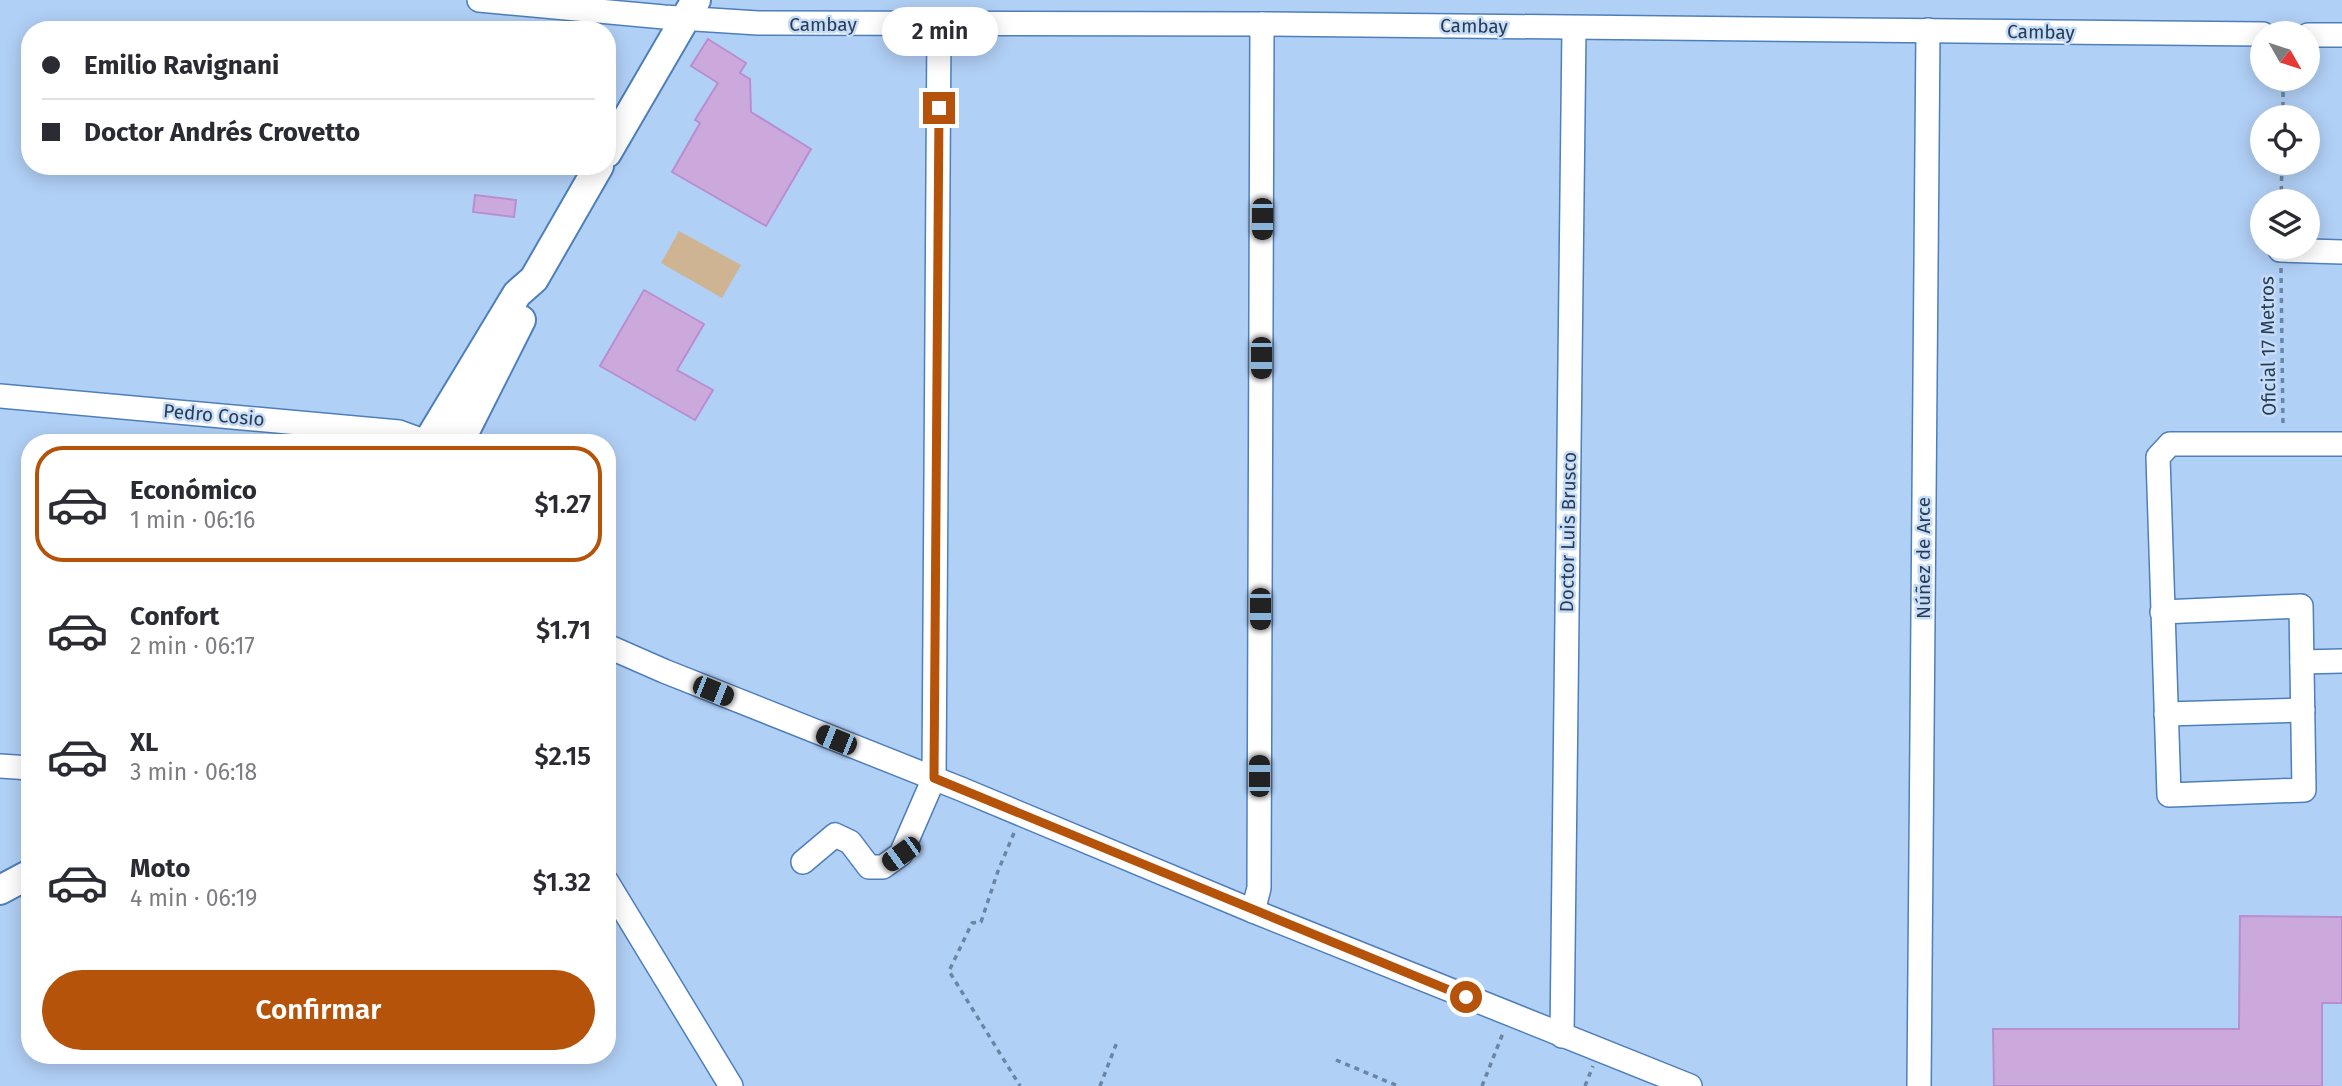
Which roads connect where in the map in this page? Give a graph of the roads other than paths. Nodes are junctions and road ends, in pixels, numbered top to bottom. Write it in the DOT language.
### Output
graph roads {
  1 [pos="479,0"];
  2 [pos="691,9"];
  3 [pos="1262,24"];
  4 [pos="939,25"];
  5 [pos="1574,28"];
  6 [pos="1928,30"];
  7 [pos="2250,34"];
  8 [pos="2320,35"];
  9 [pos="2342,35"];
  10 [pos="616,138"];
  11 [pos="594,175"];
  12 [pos="2320,251"];
  13 [pos="2342,252"];
  14 [pos="534,279"];
  15 [pos="0,396"];
  16 [pos="404,434"];
  17 [pos="432,434"];
  18 [pos="464,434"];
  19 [pos="2342,444"];
  20 [pos="2162,612"];
  21 [pos="616,650"];
  22 [pos="2342,661"];
  23 [pos="2302,662"];
  24 [pos="2302,710"];
  25 [pos="2166,714"];
  26 [pos="0,766"];
  27 [pos="21,767"];
  28 [pos="934,778"];
  29 [pos="803,862"];
  30 [pos="21,879"];
  31 [pos="0,890"];
  32 [pos="21,895"];
  33 [pos="616,897"];
  34 [pos="0,906"];
  35 [pos="1253,911"];
  36 [pos="1562,1036"];
  37 [pos="731,1086"];
  38 [pos="1690,1086"];
  39 [pos="1919,1086"];
  1 -- 2 [label="street, Cambay"];
  2 -- 4 [label="street, Cambay"];
  2 -- 10 [label="main road"];
  3 -- 4 [label="street, Cambay"];
  3 -- 5 [label="street, Cambay"];
  3 -- 35 [label="street"];
  4 -- 28 [label="street"];
  5 -- 6 [label="street, Cambay"];
  5 -- 36 [label="street, Doctor Luis Brusco"];
  6 -- 7 [label="street, Cambay"];
  6 -- 39 [label="street, Núñez de Arce"];
  8 -- 9 [label="street"];
  11 -- 14 [label="main road"];
  12 -- 13 [label="street"];
  14 -- 17 [label="main road"];
  14 -- 18 [label="main road"];
  15 -- 16 [label="street, Pedro Cosio"];
  19 -- 20 [label="street"];
  20 -- 23 [label="street"];
  20 -- 25 [label="street"];
  21 -- 28 [label="street"];
  22 -- 23 [label="street"];
  23 -- 24 [label="street"];
  24 -- 25 [label="street"];
  24 -- 25 [label="street"];
  26 -- 27 [label="street"];
  28 -- 29 [label="street"];
  28 -- 35 [label="street"];
  30 -- 31 [label="main road"];
  32 -- 34 [label="main road"];
  33 -- 37 [label="street"];
  35 -- 36 [label="street"];
  36 -- 38 [label="street"];
}
